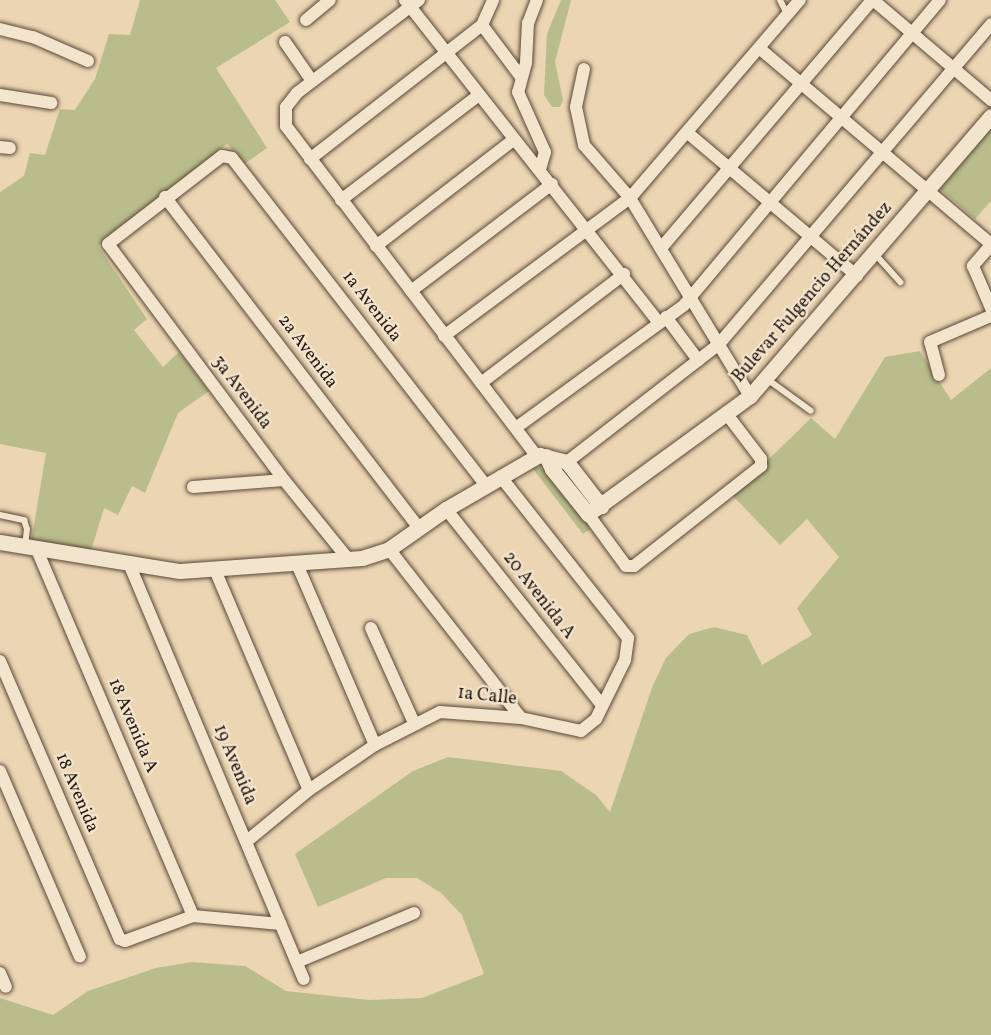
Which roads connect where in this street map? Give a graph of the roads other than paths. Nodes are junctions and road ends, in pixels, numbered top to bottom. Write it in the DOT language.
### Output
graph roads {
  1 [pos="330,0"];
  2 [pos="493,0"];
  3 [pos="537,0"];
  4 [pos="780,0"];
  5 [pos="800,0"];
  6 [pos="873,0"];
  7 [pos="940,0"];
  8 [pos="411,2"];
  9 [pos="787,14"];
  10 [pos="306,20"];
  11 [pos="991,24"];
  12 [pos="482,26"];
  13 [pos="0,29"];
  14 [pos="912,33"];
  15 [pos="285,42"];
  16 [pos="759,48"];
  17 [pos="447,54"];
  18 [pos="88,61"];
  19 [pos="953,68"];
  20 [pos="584,69"];
  21 [pos="521,77"];
  22 [pos="312,81"];
  23 [pos="801,84"];
  24 [pos="0,95"];
  25 [pos="479,95"];
  26 [pos="991,100"];
  27 [pos="51,103"];
  28 [pos="991,117"];
  29 [pos="841,118"];
  30 [pos="689,134"];
  31 [pos="513,140"];
  32 [pos="882,153"];
  33 [pos="310,159"];
  34 [pos="729,169"];
  35 [pos="540,170"];
  36 [pos="552,184"];
  37 [pos="928,191"];
  38 [pos="165,197"];
  39 [pos="630,198"];
  40 [pos="341,200"];
  41 [pos="771,203"];
  42 [pos="588,228"];
  43 [pos="812,237"];
  44 [pos="991,244"];
  45 [pos="376,246"];
  46 [pos="662,247"];
  47 [pos="875,254"];
  48 [pos="624,274"];
  49 [pos="857,276"];
  50 [pos="900,282"];
  51 [pos="411,291"];
  52 [pos="692,296"];
  53 [pos="991,308"];
  54 [pos="991,316"];
  55 [pos="662,320"];
  56 [pos="444,336"];
  57 [pos="719,344"];
  58 [pos="698,360"];
  59 [pos="939,375"];
  60 [pos="767,379"];
  61 [pos="481,383"];
  62 [pos="750,396"];
  63 [pos="811,411"];
  64 [pos="726,413"];
  65 [pos="517,427"];
  66 [pos="541,456"];
  67 [pos="567,462"];
  68 [pos="500,476"];
  69 [pos="284,480"];
  70 [pos="485,484"];
  71 [pos="193,487"];
  72 [pos="446,509"];
  73 [pos="595,510"];
  74 [pos="0,515"];
  75 [pos="419,528"];
  76 [pos="0,542"];
  77 [pos="31,549"];
  78 [pos="389,549"];
  79 [pos="349,560"];
  80 [pos="297,564"];
  81 [pos="130,566"];
  82 [pos="215,570"];
  83 [pos="371,628"];
  84 [pos="0,661"];
  85 [pos="602,705"];
  86 [pos="520,718"];
  87 [pos="414,723"];
  88 [pos="375,745"];
  89 [pos="0,771"];
  90 [pos="309,790"];
  91 [pos="247,841"];
  92 [pos="414,913"];
  93 [pos="193,916"];
  94 [pos="280,924"];
  95 [pos="80,957"];
  96 [pos="297,962"];
  97 [pos="0,973"];
  98 [pos="304,979"];
  99 [pos="6,987"];
  1 -- 10 [label="street"];
  2 -- 12 [label="street"];
  3 -- 21 [label="street"];
  4 -- 9 [label="lane"];
  5 -- 9 [label="street"];
  6 -- 14 [label="street"];
  6 -- 23 [label="street"];
  7 -- 14 [label="street"];
  8 -- 17 [label="street"];
  8 -- 22 [label="street"];
  9 -- 16 [label="street"];
  11 -- 19 [label="street"];
  12 -- 17 [label="street"];
  12 -- 21 [label="street"];
  13 -- 18 [label="street"];
  14 -- 19 [label="street"];
  14 -- 29 [label="street"];
  15 -- 22 [label="street"];
  16 -- 23 [label="street"];
  16 -- 30 [label="street"];
  17 -- 25 [label="street"];
  17 -- 33 [label="street"];
  19 -- 26 [label="street"];
  19 -- 32 [label="street"];
  20 -- 39 [label="street"];
  21 -- 35 [label="street"];
  22 -- 33 [label="street"];
  23 -- 29 [label="street"];
  23 -- 34 [label="street"];
  24 -- 27 [label="street"];
  25 -- 31 [label="street"];
  25 -- 40 [label="street"];
  28 -- 37 [label="street, Bulevar Fulgencio Hernández"];
  29 -- 32 [label="street"];
  29 -- 41 [label="street"];
  30 -- 34 [label="street"];
  30 -- 39 [label="street"];
  31 -- 35 [label="street"];
  31 -- 45 [label="street"];
  32 -- 37 [label="street"];
  32 -- 43 [label="street"];
  33 -- 40 [label="street"];
  34 -- 41 [label="street"];
  34 -- 46 [label="street"];
  35 -- 36 [label="street"];
  36 -- 42 [label="street"];
  36 -- 51 [label="street"];
  37 -- 44 [label="street"];
  37 -- 47 [label="street, Bulevar Fulgencio Hernández"];
  38 -- 69 [label="street, 3a Avenida"];
  38 -- 70 [label="street, 1a Avenida"];
  38 -- 75 [label="street, 2a Avenida"];
  39 -- 42 [label="street"];
  39 -- 46 [label="street"];
  40 -- 45 [label="street"];
  41 -- 43 [label="street"];
  41 -- 52 [label="street"];
  42 -- 48 [label="street"];
  42 -- 56 [label="street"];
  43 -- 49 [label="street"];
  43 -- 57 [label="street"];
  44 -- 53 [label="street"];
  45 -- 51 [label="street"];
  46 -- 52 [label="street"];
  47 -- 49 [label="street, Bulevar Fulgencio Hernández"];
  47 -- 50 [label="lane"];
  48 -- 55 [label="street"];
  48 -- 61 [label="street"];
  49 -- 60 [label="street, Bulevar Fulgencio Hernández"];
  51 -- 56 [label="street"];
  52 -- 55 [label="street"];
  52 -- 57 [label="street"];
  54 -- 59 [label="street"];
  55 -- 58 [label="street"];
  55 -- 65 [label="street"];
  56 -- 61 [label="street"];
  57 -- 58 [label="street"];
  57 -- 62 [label="street"];
  58 -- 67 [label="street"];
  60 -- 62 [label="street, Bulevar Fulgencio Hernández"];
  60 -- 63 [label="lane"];
  61 -- 65 [label="street"];
  62 -- 64 [label="street, Bulevar Fulgencio Hernández"];
  64 -- 73 [label="street, Bulevar Fulgencio Hernández"];
  64 -- 73 [label="street"];
  65 -- 66 [label="street"];
  66 -- 67 [label="street"];
  66 -- 68 [label="street"];
  66 -- 73 [label="street"];
  67 -- 73 [label="street"];
  68 -- 70 [label="street"];
  68 -- 85 [label="street, 1a Calle"];
  69 -- 71 [label="street"];
  69 -- 79 [label="street, 3a Avenida"];
  70 -- 72 [label="street"];
  72 -- 75 [label="street"];
  72 -- 85 [label="street, 20 Avenida A"];
  74 -- 77 [label="lane"];
  75 -- 78 [label="street"];
  76 -- 77 [label="street"];
  77 -- 81 [label="street"];
  77 -- 93 [label="street, 18 Avenida A"];
  78 -- 79 [label="street"];
  78 -- 86 [label="street"];
  79 -- 80 [label="street"];
  80 -- 82 [label="street"];
  80 -- 88 [label="street"];
  81 -- 82 [label="street"];
  81 -- 91 [label="street, 19 Avenida"];
  82 -- 90 [label="street"];
  83 -- 87 [label="street"];
  84 -- 93 [label="street, 18 Avenida"];
  85 -- 86 [label="street, 1a Calle"];
  86 -- 87 [label="street, 1a Calle"];
  87 -- 88 [label="street, 1a Calle"];
  88 -- 90 [label="street, 1a Calle"];
  89 -- 95 [label="street"];
  90 -- 91 [label="street, 1a Calle"];
  91 -- 94 [label="street, 19 Avenida"];
  92 -- 96 [label="street"];
  93 -- 94 [label="street"];
  94 -- 96 [label="street, 19 Avenida"];
  96 -- 98 [label="street, 19 Avenida"];
  97 -- 99 [label="street"];
}
